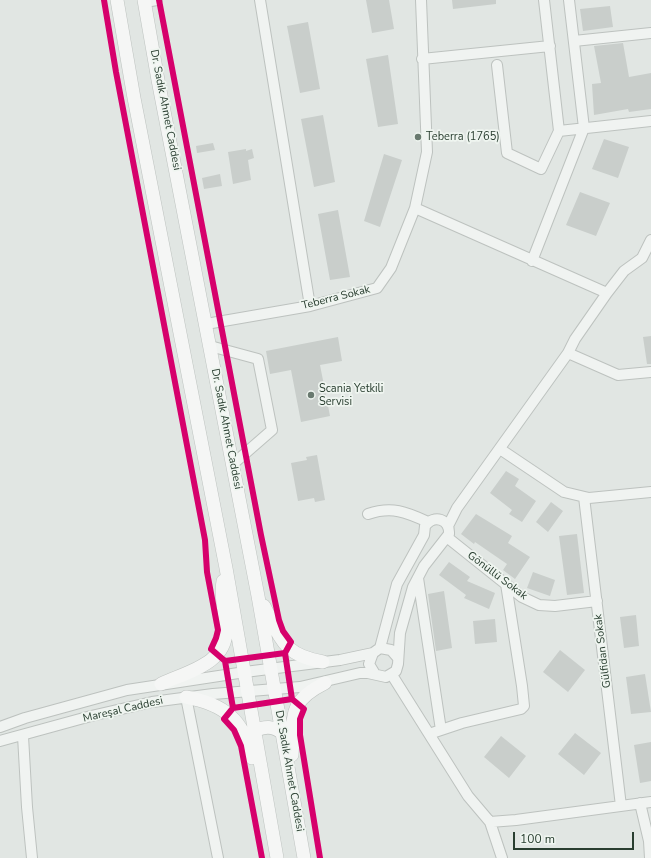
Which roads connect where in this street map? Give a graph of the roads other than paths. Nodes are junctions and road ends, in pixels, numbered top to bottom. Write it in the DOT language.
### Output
graph roads {
  1 [pos="117,0"];
  2 [pos="260,0"];
  3 [pos="421,0"];
  4 [pos="544,0"];
  5 [pos="569,0"];
  6 [pos="148,1"];
  7 [pos="651,33"];
  8 [pos="574,41"];
  9 [pos="550,46"];
  10 [pos="422,59"];
  11 [pos="497,65"];
  12 [pos="651,121"];
  13 [pos="584,128"];
  14 [pos="559,130"];
  15 [pos="415,208"];
  16 [pos="651,240"];
  17 [pos="646,259"];
  18 [pos="532,261"];
  19 [pos="606,293"];
  20 [pos="310,306"];
  21 [pos="206,324"];
  22 [pos="210,346"];
  23 [pos="568,353"];
  24 [pos="651,372"];
  25 [pos="500,449"];
  26 [pos="233,464"];
  27 [pos="651,492"];
  28 [pos="584,497"];
  29 [pos="457,508"];
  30 [pos="368,514"];
  31 [pos="440,519"];
  32 [pos="428,522"];
  33 [pos="448,526"];
  34 [pos="424,535"];
  35 [pos="444,541"];
  36 [pos="226,568"];
  37 [pos="418,578"];
  38 [pos="506,584"];
  39 [pos="258,596"];
  40 [pos="597,601"];
  41 [pos="377,650"];
  42 [pos="398,658"];
  43 [pos="323,662"];
  44 [pos="271,669"];
  45 [pos="245,672"];
  46 [pos="375,674"];
  47 [pos="392,675"];
  48 [pos="325,682"];
  49 [pos="161,684"];
  50 [pos="275,689"];
  51 [pos="248,690"];
  52 [pos="186,697"];
  53 [pos="0,727"];
  54 [pos="441,730"];
  55 [pos="255,731"];
  56 [pos="282,733"];
  57 [pos="429,734"];
  58 [pos="23,736"];
  59 [pos="0,742"];
  60 [pos="289,773"];
  61 [pos="267,799"];
  62 [pos="651,802"];
  63 [pos="640,803"];
  64 [pos="621,806"];
  65 [pos="490,822"];
  66 [pos="32,858"];
  67 [pos="218,858"];
  68 [pos="277,858"];
  69 [pos="304,858"];
  70 [pos="502,858"];
  71 [pos="650,858"];
  1 -- 36 [label="main road"];
  2 -- 20 [label="street"];
  3 -- 10 [label="street, Teberra Sokak"];
  4 -- 9 [label="street"];
  5 -- 8 [label="street"];
  6 -- 21 [label="main road, Dr. Sadık Ahmet Caddesi"];
  7 -- 8 [label="street"];
  8 -- 13 [label="street"];
  9 -- 10 [label="street"];
  9 -- 14 [label="street"];
  10 -- 15 [label="street, Teberra Sokak"];
  11 -- 14 [label="street"];
  12 -- 13 [label="street"];
  13 -- 14 [label="street"];
  13 -- 18 [label="street"];
  15 -- 18 [label="street"];
  15 -- 20 [label="street, Teberra Sokak"];
  16 -- 17 [label="street"];
  17 -- 19 [label="street"];
  18 -- 19 [label="street"];
  19 -- 23 [label="street"];
  20 -- 21 [label="street, Teberra Sokak"];
  21 -- 22 [label="main road, Dr. Sadık Ahmet Caddesi"];
  22 -- 26 [label="main road, Dr. Sadık Ahmet Caddesi"];
  22 -- 26 [label="street"];
  23 -- 24 [label="street"];
  23 -- 25 [label="street"];
  25 -- 28 [label="street"];
  25 -- 29 [label="street"];
  26 -- 39 [label="main road, Dr. Sadık Ahmet Caddesi"];
  27 -- 28 [label="street"];
  28 -- 40 [label="street, Gülfidan Sokak"];
  29 -- 31 [label="street"];
  29 -- 33 [label="street"];
  30 -- 32 [label="street"];
  31 -- 32 [label="street"];
  31 -- 33 [label="street"];
  32 -- 34 [label="street"];
  33 -- 35 [label="street"];
  34 -- 35 [label="street"];
  34 -- 41 [label="street"];
  35 -- 37 [label="street"];
  35 -- 38 [label="street, Gönüllü Sokak"];
  36 -- 45 [label="main road"];
  36 -- 49 [label="main road"];
  37 -- 42 [label="street"];
  37 -- 54 [label="street"];
  38 -- 40 [label="street, Gönüllü Sokak"];
  38 -- 54 [label="street"];
  39 -- 43 [label="main road"];
  39 -- 44 [label="main road, Dr. Sadık Ahmet Caddesi"];
  40 -- 64 [label="street, Gülfidan Sokak"];
  41 -- 42 [label="street"];
  41 -- 43 [label="street, Mareşal Caddesi"];
  41 -- 46 [label="street"];
  42 -- 47 [label="street"];
  43 -- 44 [label="street, Mareşal Caddesi"];
  44 -- 45 [label="street, Mareşal Caddesi"];
  44 -- 50 [label="main road, Dr. Sadık Ahmet Caddesi"];
  45 -- 49 [label="street, Mareşal Caddesi"];
  45 -- 51 [label="main road"];
  46 -- 47 [label="street"];
  46 -- 48 [label="street, Mareşal Caddesi"];
  47 -- 57 [label="street"];
  48 -- 50 [label="street, Mareşal Caddesi"];
  48 -- 60 [label="main road"];
  49 -- 53 [label="street, Mareşal Caddesi"];
  50 -- 51 [label="street, Mareşal Caddesi"];
  50 -- 56 [label="main road, Dr. Sadık Ahmet Caddesi"];
  51 -- 52 [label="street, Mareşal Caddesi"];
  51 -- 55 [label="main road"];
  52 -- 58 [label="street, Mareşal Caddesi"];
  52 -- 61 [label="main road"];
  52 -- 67 [label="street"];
  54 -- 57 [label="street"];
  55 -- 56 [label="main road"];
  55 -- 61 [label="main road"];
  56 -- 60 [label="main road, Dr. Sadık Ahmet Caddesi"];
  57 -- 65 [label="street"];
  58 -- 59 [label="street, Mareşal Caddesi"];
  58 -- 66 [label="street"];
  60 -- 69 [label="main road, Dr. Sadık Ahmet Caddesi"];
  61 -- 68 [label="main road"];
  62 -- 63 [label="street"];
  63 -- 64 [label="street"];
  63 -- 71 [label="street"];
  64 -- 65 [label="street"];
  65 -- 70 [label="street"];
}
